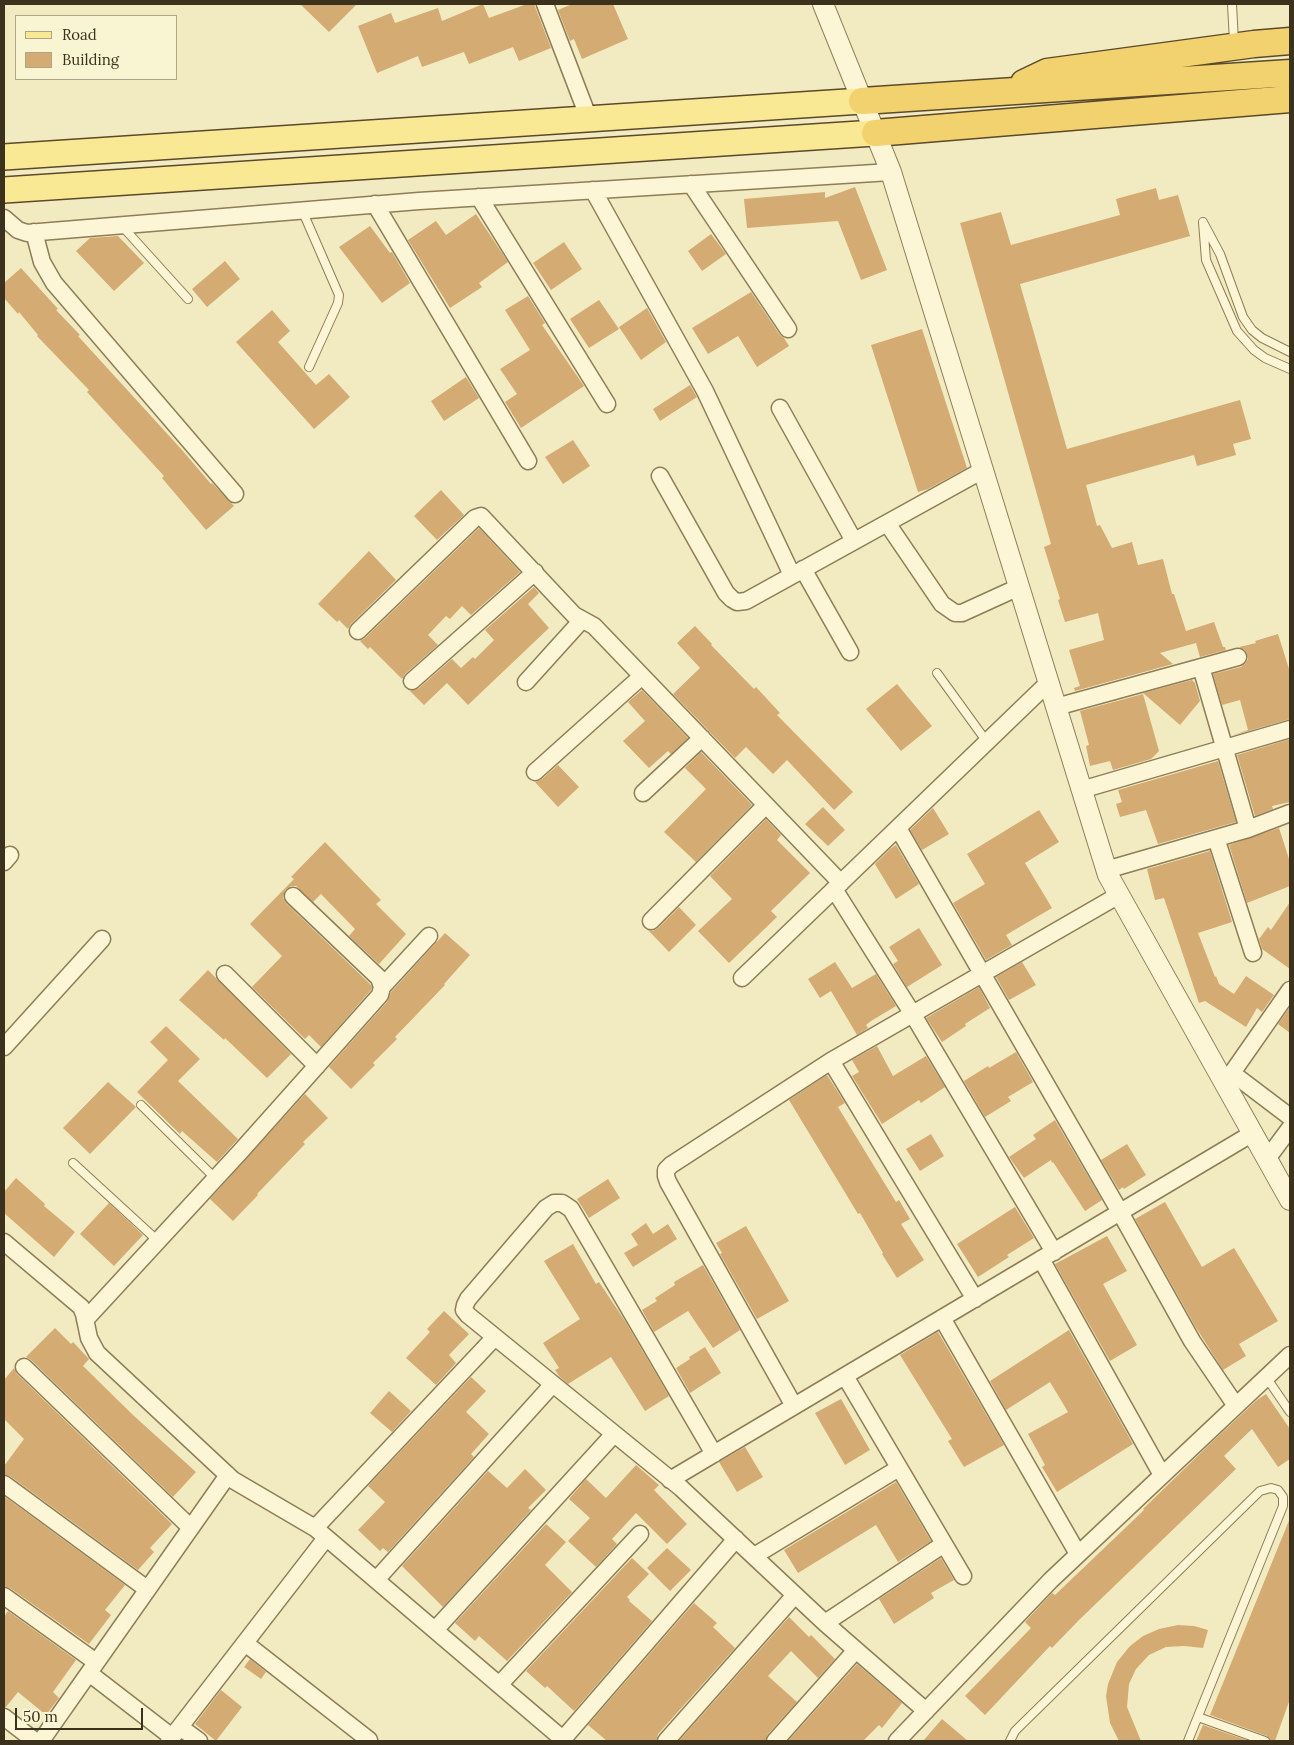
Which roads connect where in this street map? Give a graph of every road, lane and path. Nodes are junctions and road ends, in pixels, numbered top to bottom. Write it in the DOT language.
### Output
graph roads {
  1 [pos="545,4"];
  2 [pos="823,4"];
  3 [pos="1232,4"];
  4 [pos="1290,41"];
  5 [pos="1235,47"];
  6 [pos="1290,73"];
  7 [pos="1005,92"];
  8 [pos="1290,99"];
  9 [pos="862,101"];
  10 [pos="1290,118"];
  11 [pos="589,119"];
  12 [pos="1010,123"];
  13 [pos="875,133"];
  14 [pos="4,157"];
  15 [pos="891,172"];
  16 [pos="691,184"];
  17 [pos="4,190"];
  18 [pos="593,190"];
  19 [pos="479,197"];
  20 [pos="375,204"];
  21 [pos="302,210"];
  22 [pos="4,218"];
  23 [pos="121,225"];
  24 [pos="34,232"];
  25 [pos="188,299"];
  26 [pos="1245,320"];
  27 [pos="1236,327"];
  28 [pos="788,329"];
  29 [pos="1290,352"];
  30 [pos="309,367"];
  31 [pos="1290,369"];
  32 [pos="607,404"];
  33 [pos="780,408"];
  34 [pos="528,461"];
  35 [pos="983,470"];
  36 [pos="660,476"];
  37 [pos="235,494"];
  38 [pos="886,523"];
  39 [pos="854,541"];
  40 [pos="535,572"];
  41 [pos="798,572"];
  42 [pos="1018,587"];
  43 [pos="582,620"];
  44 [pos="358,631"];
  45 [pos="850,652"];
  46 [pos="1238,657"];
  47 [pos="1201,667"];
  48 [pos="937,673"];
  49 [pos="642,676"];
  50 [pos="412,681"];
  51 [pos="526,682"];
  52 [pos="1048,683"];
  53 [pos="1056,707"];
  54 [pos="1290,729"];
  55 [pos="702,738"];
  56 [pos="987,742"];
  57 [pos="1225,748"];
  58 [pos="536,772"];
  59 [pos="1081,790"];
  60 [pos="643,794"];
  61 [pos="766,805"];
  62 [pos="1290,815"];
  63 [pos="898,828"];
  64 [pos="1248,829"];
  65 [pos="1216,838"];
  66 [pos="1106,870"];
  67 [pos="838,886"];
  68 [pos="1118,895"];
  69 [pos="293,896"];
  70 [pos="650,921"];
  71 [pos="429,936"];
  72 [pos="102,939"];
  73 [pos="1253,953"];
  74 [pos="981,973"];
  75 [pos="225,974"];
  76 [pos="742,978"];
  77 [pos="382,986"];
  78 [pos="1290,990"];
  79 [pos="912,1013"];
  80 [pos="4,1047"];
  81 [pos="831,1061"];
  82 [pos="317,1066"];
  83 [pos="1228,1078"];
  84 [pos="141,1105"];
  85 [pos="1290,1117"];
  86 [pos="1290,1128"];
  87 [pos="1253,1133"];
  88 [pos="1267,1159"];
  89 [pos="73,1163"];
  90 [pos="215,1178"];
  91 [pos="1290,1200"];
  92 [pos="1120,1212"];
  93 [pos="158,1241"];
  94 [pos="4,1242"];
  95 [pos="1047,1255"];
  96 [pos="975,1298"];
  97 [pos="942,1318"];
  98 [pos="86,1320"];
  99 [pos="494,1337"];
  100 [pos="1290,1355"];
  101 [pos="24,1367"];
  102 [pos="845,1376"];
  103 [pos="1266,1377"];
  104 [pos="553,1384"];
  105 [pos="794,1406"];
  106 [pos="1236,1406"];
  107 [pos="1290,1412"];
  108 [pos="614,1434"];
  109 [pos="714,1454"];
  110 [pos="899,1468"];
  111 [pos="228,1475"];
  112 [pos="1162,1475"];
  113 [pos="670,1480"];
  114 [pos="4,1484"];
  115 [pos="191,1528"];
  116 [pos="321,1533"];
  117 [pos="640,1534"];
  118 [pos="736,1539"];
  119 [pos="944,1544"];
  120 [pos="1078,1554"];
  121 [pos="754,1556"];
  122 [pos="963,1576"];
  123 [pos="376,1580"];
  124 [pos="147,1589"];
  125 [pos="795,1594"];
  126 [pos="4,1596"];
  127 [pos="824,1623"];
  128 [pos="435,1630"];
  129 [pos="245,1643"];
  130 [pos="856,1650"];
  131 [pos="92,1668"];
  132 [pos="499,1685"];
  133 [pos="926,1711"];
  134 [pos="4,1717"];
  135 [pos="1198,1717"];
  136 [pos="174,1735"];
  137 [pos="369,1740"];
  138 [pos="564,1740"];
  139 [pos="901,1740"];
  140 [pos="34,1741"];
  141 [pos="41,1741"];
  142 [pos="199,1741"];
  143 [pos="666,1741"];
  144 [pos="775,1741"];
  145 [pos="1010,1741"];
  146 [pos="1188,1741"];
  147 [pos="1265,1741"];
  1 -- 11 [label="street"];
  2 -- 9 [label="street"];
  3 -- 5 [label="lane"];
  4 -- 5 [label="highway"];
  5 -- 7 [label="highway"];
  6 -- 7 [label="highway"];
  7 -- 9 [label="highway"];
  8 -- 12 [label="highway"];
  9 -- 11 [label="main road"];
  9 -- 13 [label="street"];
  10 -- 12 [label="highway"];
  11 -- 14 [label="main road"];
  12 -- 13 [label="highway"];
  13 -- 15 [label="street"];
  13 -- 17 [label="main road"];
  15 -- 16 [label="street"];
  15 -- 35 [label="street"];
  16 -- 18 [label="street"];
  16 -- 28 [label="street"];
  18 -- 19 [label="street"];
  18 -- 41 [label="street"];
  19 -- 20 [label="street"];
  19 -- 32 [label="street"];
  20 -- 21 [label="street"];
  20 -- 34 [label="street"];
  21 -- 23 [label="street"];
  21 -- 30 [label="lane"];
  22 -- 24 [label="street"];
  23 -- 24 [label="street"];
  23 -- 25 [label="lane"];
  24 -- 37 [label="street"];
  26 -- 27 [label="lane"];
  26 -- 27 [label="lane"];
  26 -- 29 [label="lane"];
  27 -- 31 [label="lane"];
  33 -- 39 [label="street"];
  35 -- 38 [label="street"];
  35 -- 42 [label="street"];
  36 -- 41 [label="street"];
  38 -- 39 [label="street"];
  38 -- 42 [label="street"];
  39 -- 41 [label="street"];
  40 -- 43 [label="street"];
  40 -- 44 [label="street"];
  40 -- 50 [label="street"];
  41 -- 45 [label="street"];
  42 -- 52 [label="street"];
  43 -- 49 [label="street"];
  43 -- 51 [label="street"];
  46 -- 47 [label="street"];
  47 -- 53 [label="street"];
  47 -- 57 [label="street"];
  48 -- 56 [label="lane"];
  49 -- 55 [label="street"];
  49 -- 58 [label="street"];
  52 -- 53 [label="street"];
  52 -- 56 [label="street"];
  53 -- 59 [label="street"];
  54 -- 57 [label="street"];
  55 -- 60 [label="street"];
  55 -- 61 [label="street"];
  56 -- 63 [label="street"];
  57 -- 59 [label="street"];
  57 -- 64 [label="street"];
  59 -- 66 [label="street"];
  61 -- 67 [label="street"];
  61 -- 70 [label="street"];
  62 -- 64 [label="street"];
  63 -- 67 [label="street"];
  63 -- 74 [label="street"];
  64 -- 65 [label="street"];
  65 -- 66 [label="street"];
  65 -- 73 [label="street"];
  66 -- 68 [label="street"];
  67 -- 76 [label="street"];
  67 -- 79 [label="street"];
  68 -- 74 [label="street"];
  68 -- 83 [label="street"];
  69 -- 77 [label="street"];
  71 -- 77 [label="street"];
  72 -- 80 [label="street"];
  74 -- 79 [label="street"];
  74 -- 92 [label="street"];
  75 -- 82 [label="street"];
  77 -- 82 [label="street"];
  78 -- 83 [label="street"];
  79 -- 81 [label="street"];
  79 -- 95 [label="street"];
  81 -- 96 [label="street"];
  81 -- 105 [label="street"];
  82 -- 90 [label="street"];
  83 -- 85 [label="street"];
  83 -- 87 [label="street"];
  84 -- 90 [label="lane"];
  86 -- 88 [label="street"];
  87 -- 88 [label="street"];
  87 -- 92 [label="street"];
  88 -- 91 [label="street"];
  89 -- 93 [label="lane"];
  90 -- 93 [label="street"];
  92 -- 95 [label="street"];
  92 -- 106 [label="street"];
  93 -- 98 [label="street"];
  94 -- 98 [label="street"];
  95 -- 96 [label="street"];
  95 -- 112 [label="street"];
  96 -- 97 [label="street"];
  97 -- 102 [label="street"];
  97 -- 120 [label="street"];
  98 -- 111 [label="street"];
  99 -- 104 [label="street"];
  99 -- 109 [label="street"];
  99 -- 116 [label="street"];
  100 -- 103 [label="street"];
  101 -- 115 [label="street"];
  102 -- 105 [label="street"];
  102 -- 110 [label="street"];
  103 -- 106 [label="street"];
  103 -- 107 [label="lane"];
  104 -- 108 [label="street"];
  104 -- 123 [label="street"];
  105 -- 109 [label="street"];
  106 -- 112 [label="street"];
  108 -- 113 [label="street"];
  108 -- 128 [label="street"];
  109 -- 113 [label="street"];
  110 -- 119 [label="street"];
  110 -- 121 [label="street"];
  111 -- 115 [label="street"];
  111 -- 116 [label="street"];
  112 -- 120 [label="street"];
  113 -- 118 [label="street"];
  114 -- 124 [label="street"];
  115 -- 124 [label="street"];
  116 -- 123 [label="street"];
  116 -- 129 [label="street"];
  117 -- 132 [label="street"];
  118 -- 121 [label="street"];
  118 -- 138 [label="street"];
  119 -- 122 [label="street"];
  119 -- 127 [label="street"];
  120 -- 133 [label="street"];
  121 -- 125 [label="street"];
  123 -- 128 [label="street"];
  124 -- 131 [label="street"];
  125 -- 127 [label="street"];
  125 -- 143 [label="street"];
  126 -- 131 [label="street"];
  127 -- 130 [label="street"];
  128 -- 132 [label="street"];
  129 -- 136 [label="street"];
  129 -- 137 [label="street"];
  130 -- 133 [label="street"];
  130 -- 144 [label="street"];
  131 -- 136 [label="street"];
  131 -- 141 [label="street"];
  132 -- 138 [label="street"];
  133 -- 139 [label="street"];
  134 -- 140 [label="street"];
  135 -- 145 [label="lane"];
  135 -- 146 [label="lane"];
  135 -- 147 [label="lane"];
  136 -- 142 [label="street"];
}
